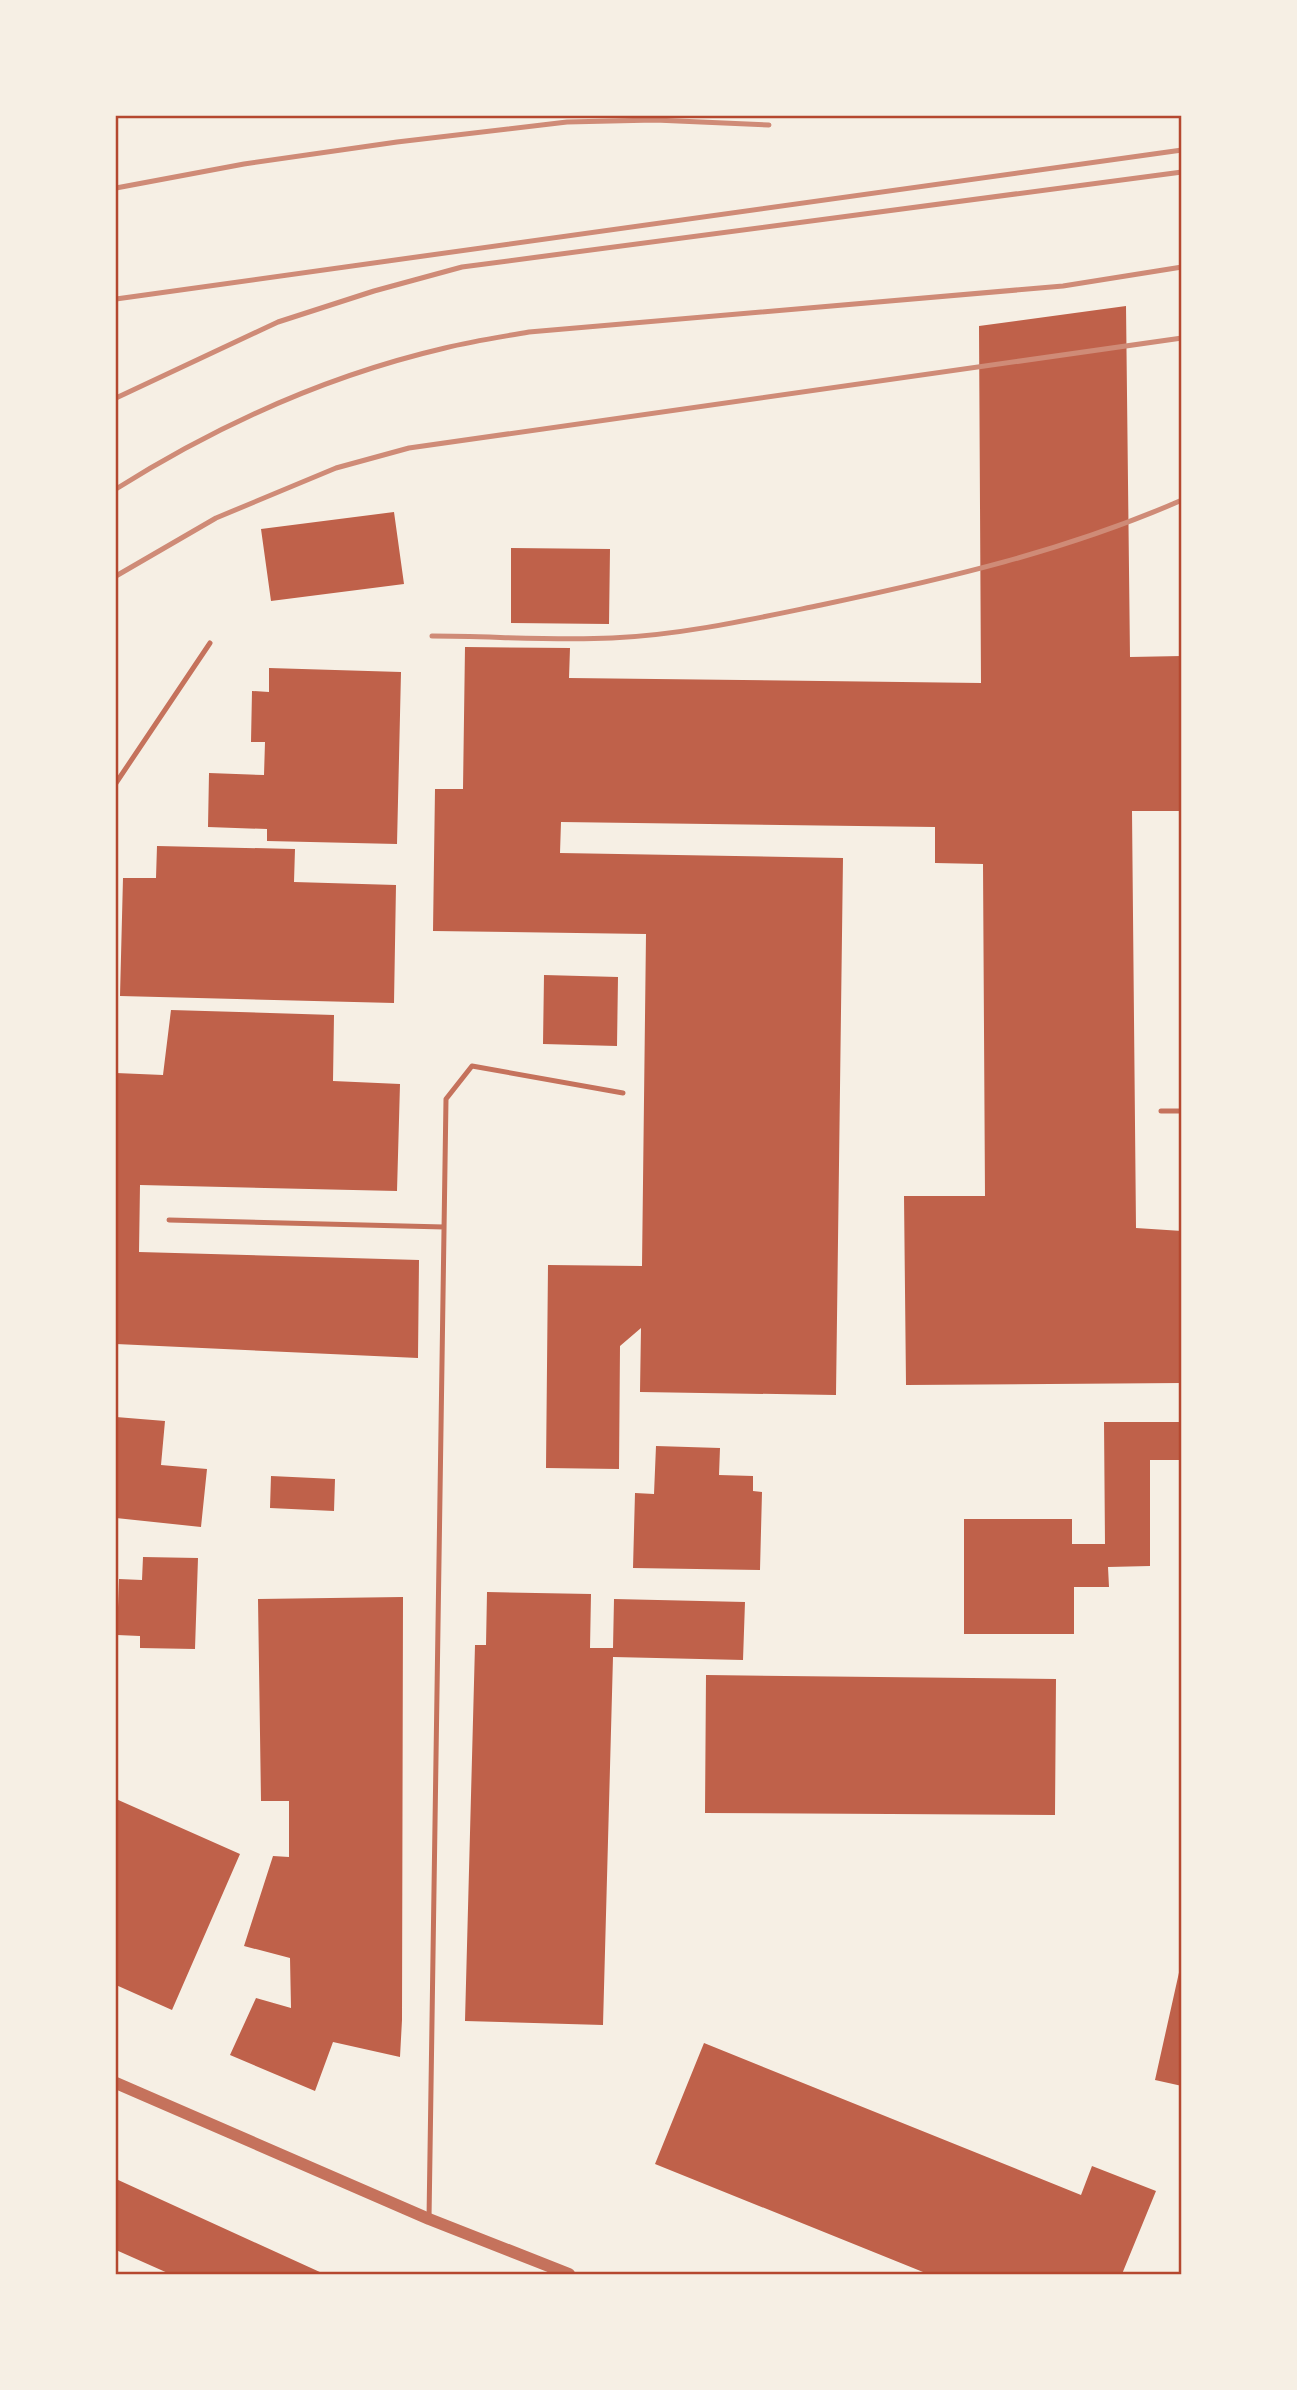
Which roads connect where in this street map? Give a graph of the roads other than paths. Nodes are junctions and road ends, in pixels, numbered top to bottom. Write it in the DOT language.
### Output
graph roads {
  1 [pos="210,643"];
  2 [pos="116,783"];
  3 [pos="623,1093"];
  4 [pos="1161,1111"];
  5 [pos="1181,1111"];
  6 [pos="169,1220"];
  7 [pos="444,1227"];
  8 [pos="116,2083"];
  9 [pos="429,2219"];
  10 [pos="569,2274"];
  1 -- 2 [label="lane"];
  3 -- 7 [label="lane"];
  4 -- 5 [label="lane"];
  6 -- 7 [label="lane"];
  7 -- 9 [label="lane"];
  8 -- 9 [label="street"];
  9 -- 10 [label="street"];
}
